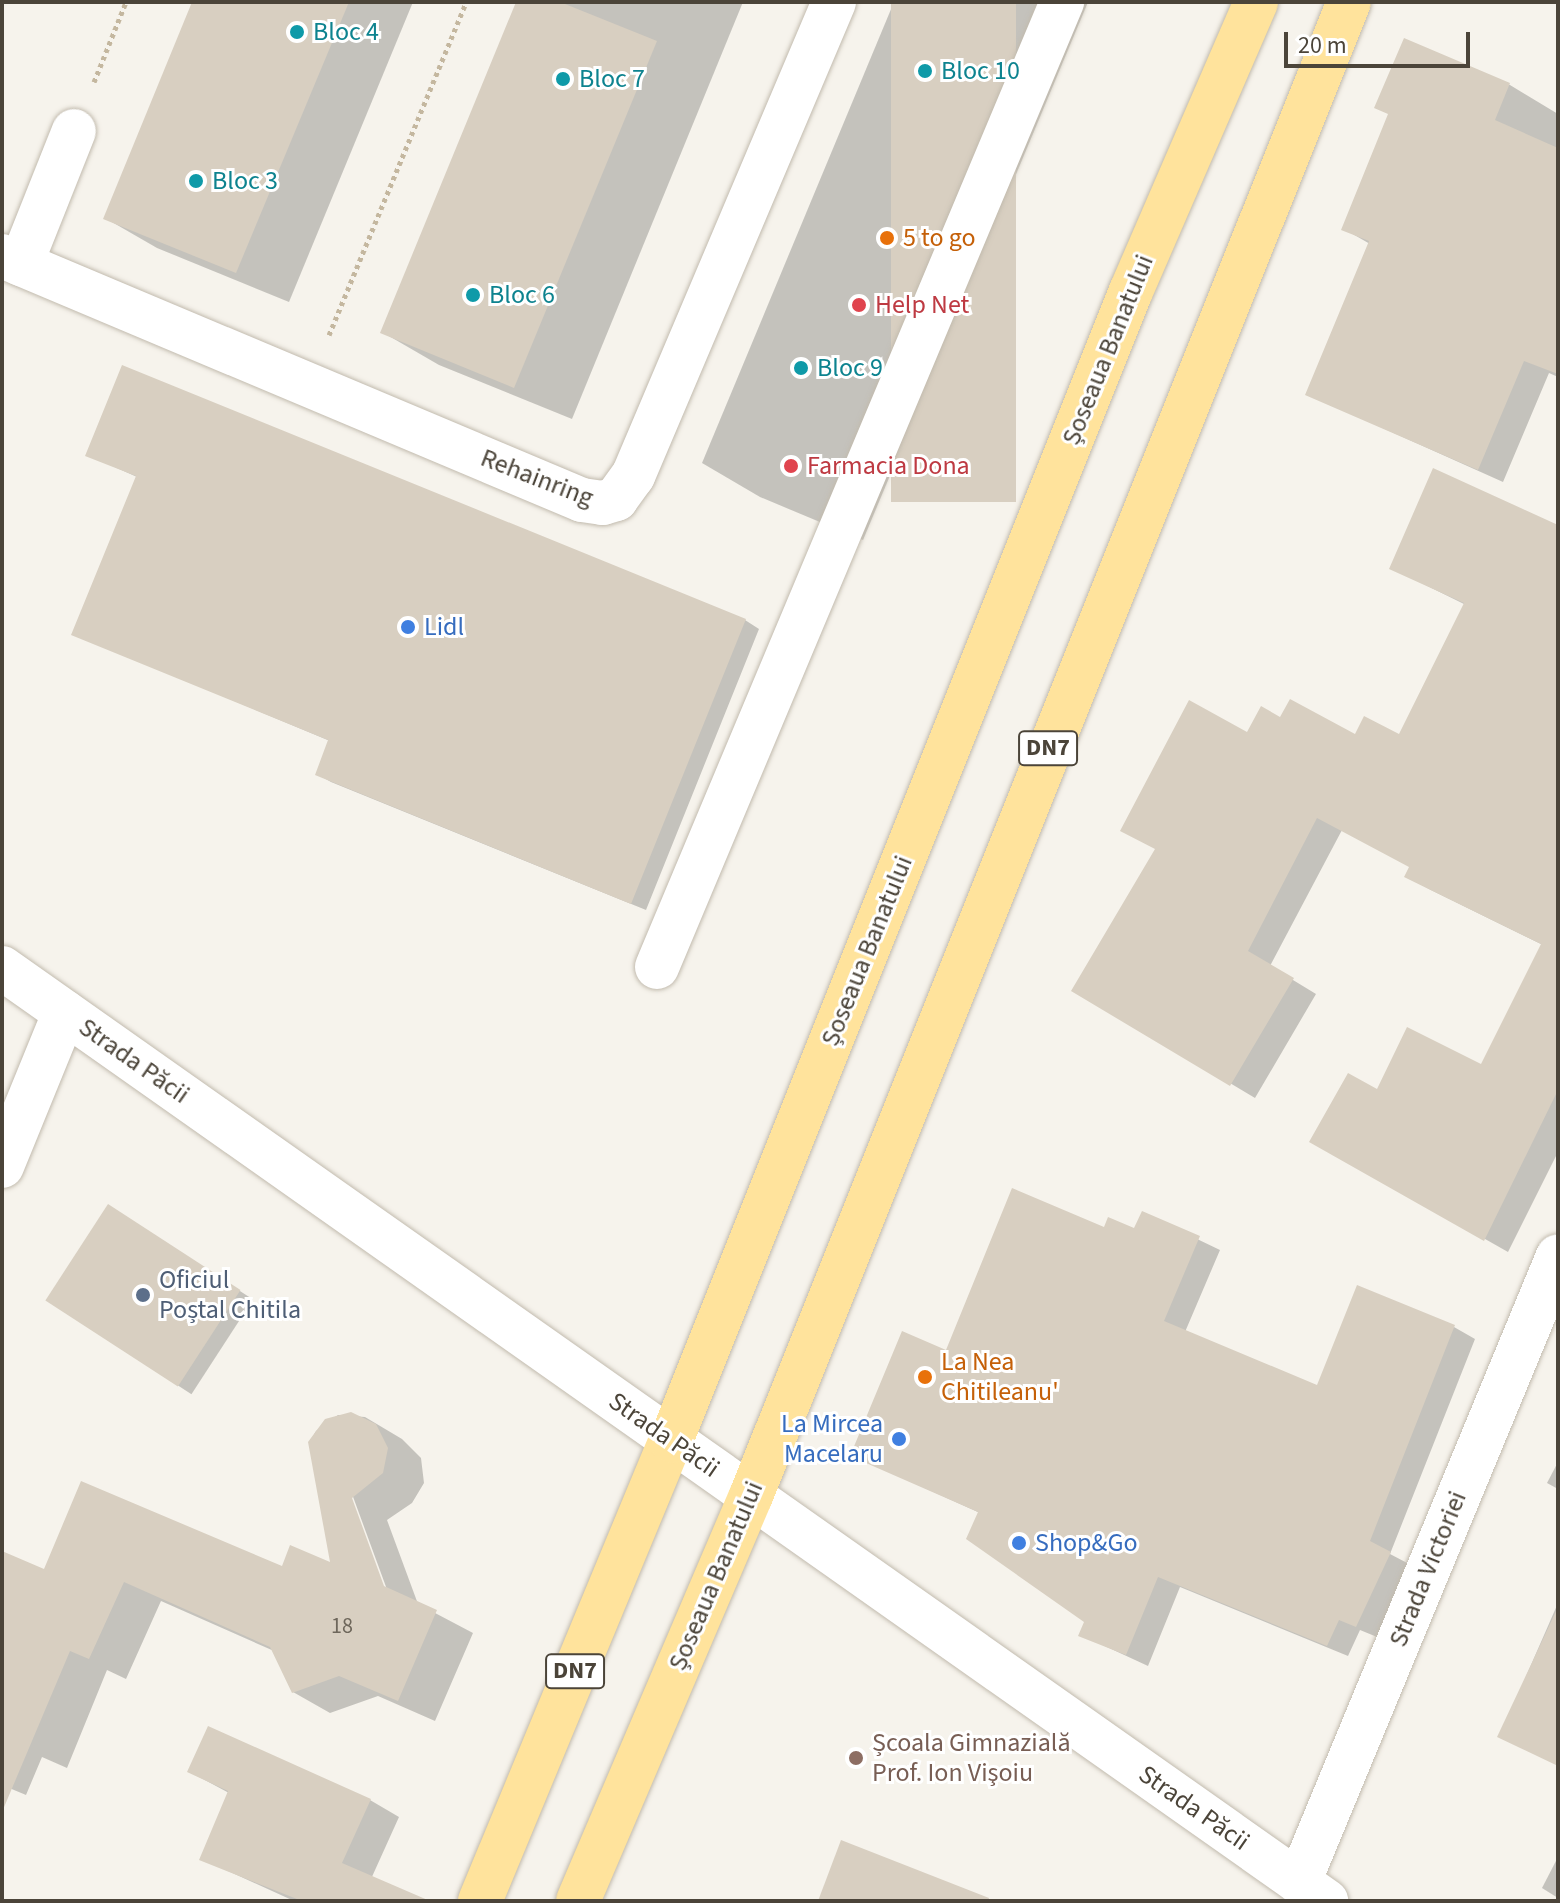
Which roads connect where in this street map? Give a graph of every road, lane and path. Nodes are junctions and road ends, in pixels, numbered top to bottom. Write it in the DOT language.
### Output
graph roads {
  1 [pos="126,2"];
  2 [pos="466,2"];
  3 [pos="834,2"];
  4 [pos="1062,2"];
  5 [pos="1256,2"];
  6 [pos="1349,2"];
  7 [pos="74,131"];
  8 [pos="12,260"];
  9 [pos="309,384"];
  10 [pos="657,967"];
  11 [pos="2,968"];
  12 [pos="65,1012"];
  13 [pos="2,1166"];
  14 [pos="1558,1256"];
  15 [pos="671,1441"];
  16 [pos="751,1496"];
  17 [pos="1312,1892"];
  18 [pos="480,1901"];
  19 [pos="578,1901"];
  1 -- 7 [label="path"];
  2 -- 9 [label="path"];
  3 -- 9 [label="street, Rehainring"];
  4 -- 10 [label="street"];
  5 -- 15 [label="main road, Șoseaua Banatului / DN7"];
  6 -- 16 [label="main road, Șoseaua Banatului / DN7"];
  7 -- 8 [label="street"];
  8 -- 9 [label="street, Rehainring"];
  11 -- 12 [label="street, Strada Păcii"];
  12 -- 13 [label="street"];
  12 -- 15 [label="street, Strada Păcii"];
  14 -- 17 [label="street, Strada Victoriei"];
  15 -- 16 [label="street, Strada Păcii"];
  15 -- 18 [label="main road, Șoseaua Banatului / DN7"];
  16 -- 17 [label="street, Strada Păcii"];
  16 -- 19 [label="main road, Șoseaua Banatului / DN7"];
}
